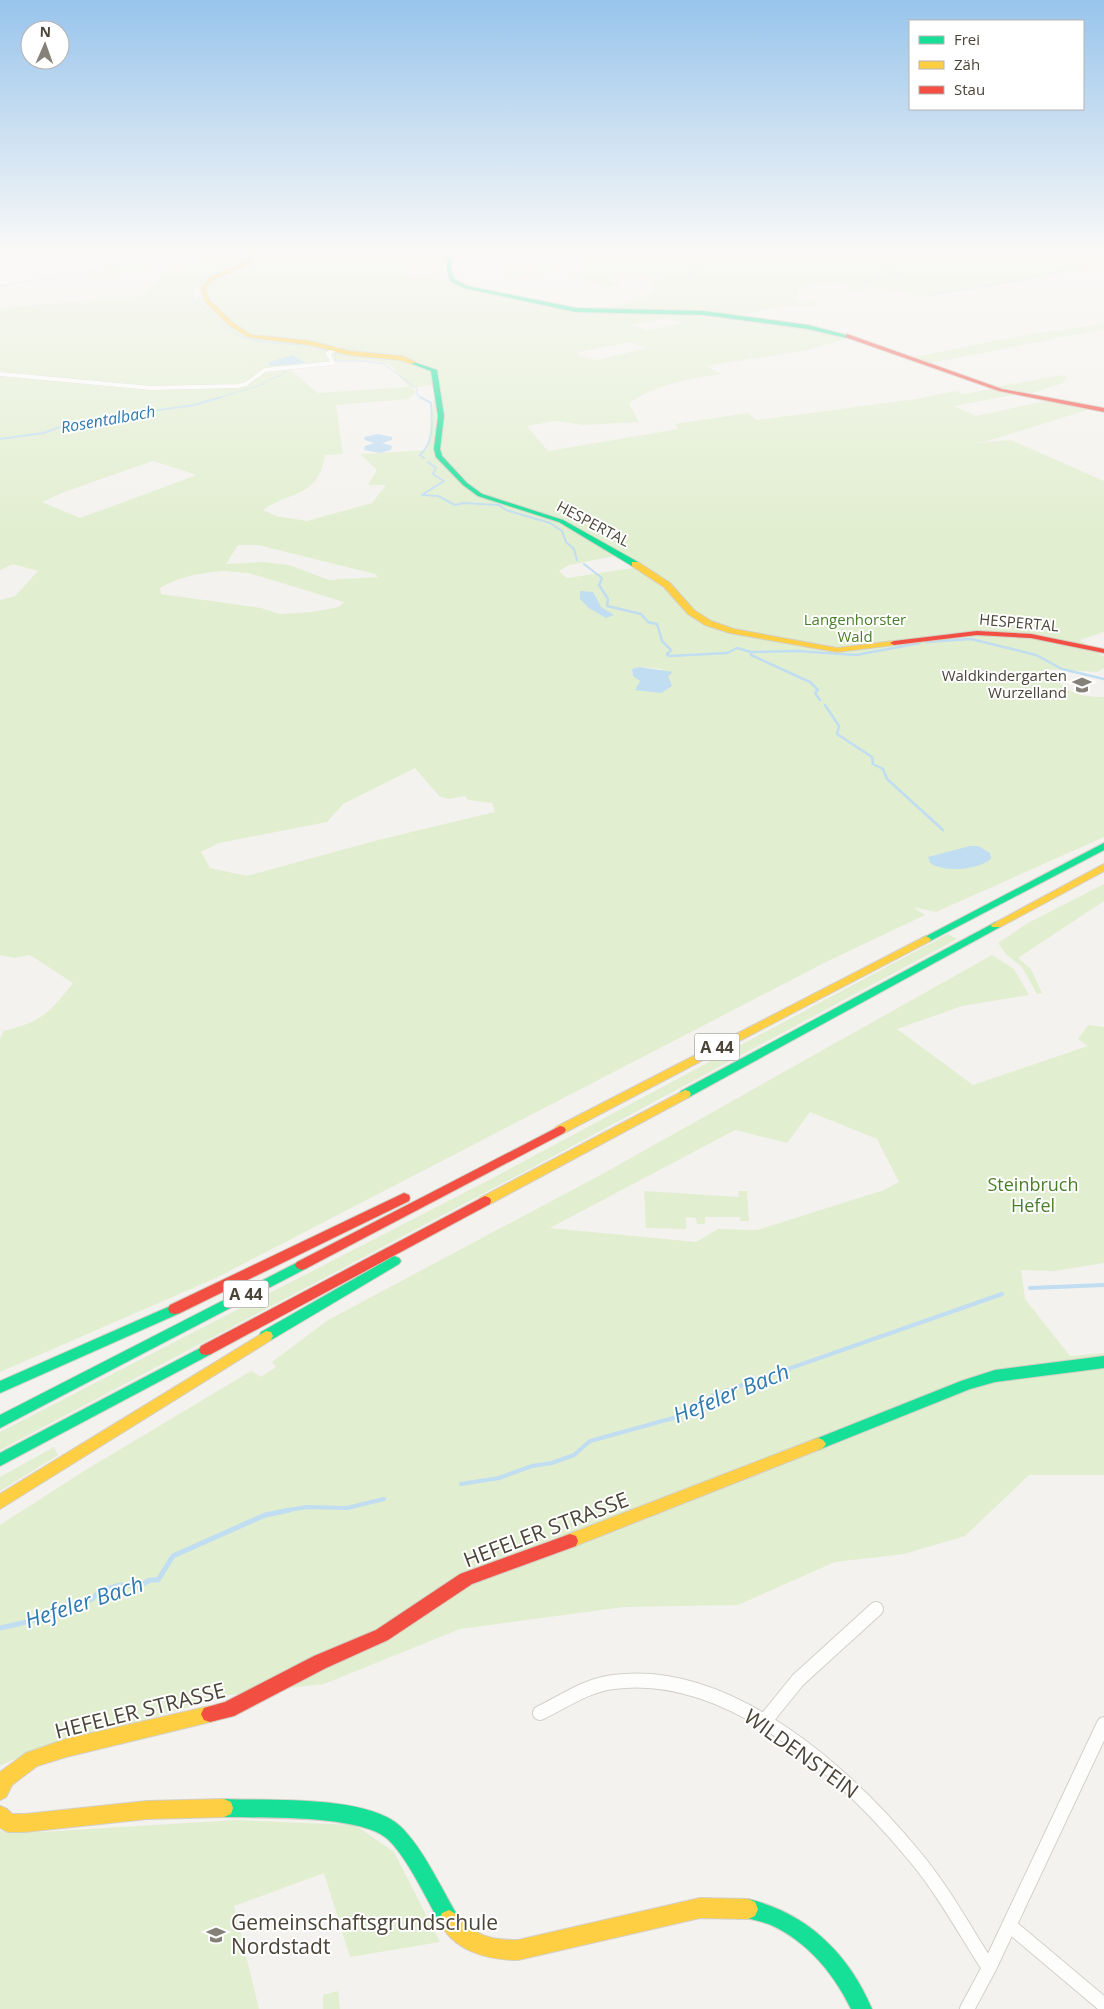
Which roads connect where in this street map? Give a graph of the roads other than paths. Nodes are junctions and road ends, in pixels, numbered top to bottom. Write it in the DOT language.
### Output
graph roads {
  1 [pos="328,347"];
  2 [pos="881,347"];
  3 [pos="337,349"];
  4 [pos="0,374"];
  5 [pos="1104,410"];
  6 [pos="1104,651"];
  7 [pos="1104,846"];
  8 [pos="1104,867"];
  9 [pos="492,1165"];
  10 [pos="454,1217"];
  11 [pos="1104,1362"];
  12 [pos="0,1387"];
  13 [pos="0,1422"];
  14 [pos="0,1460"];
  15 [pos="0,1502"];
  16 [pos="876,1609"];
  17 [pos="540,1713"];
  18 [pos="764,1722"];
  19 [pos="1104,1724"];
  20 [pos="0,1791"];
  21 [pos="0,1815"];
  22 [pos="1009,1925"];
  23 [pos="989,1968"];
  24 [pos="1104,2005"];
  25 [pos="862,2009"];
  26 [pos="967,2009"];
  1 -- 3 [label="main road, HESPERTAL"];
  2 -- 5 [label="main road"];
  3 -- 4 [label="street"];
  3 -- 6 [label="main road, HESPERTAL"];
  7 -- 9 [label="main road, A 44"];
  8 -- 10 [label="main road, A 44"];
  9 -- 12 [label="main road"];
  9 -- 13 [label="main road, A 44"];
  10 -- 14 [label="main road, A 44"];
  10 -- 15 [label="main road"];
  11 -- 20 [label="main road, HEFELER STRASSE"];
  16 -- 18 [label="street"];
  17 -- 18 [label="street, WILDENSTEIN"];
  18 -- 23 [label="street, WILDENSTEIN"];
  19 -- 22 [label="street"];
  21 -- 25 [label="main road"];
  22 -- 23 [label="street"];
  22 -- 24 [label="street"];
  23 -- 26 [label="street"];
}
